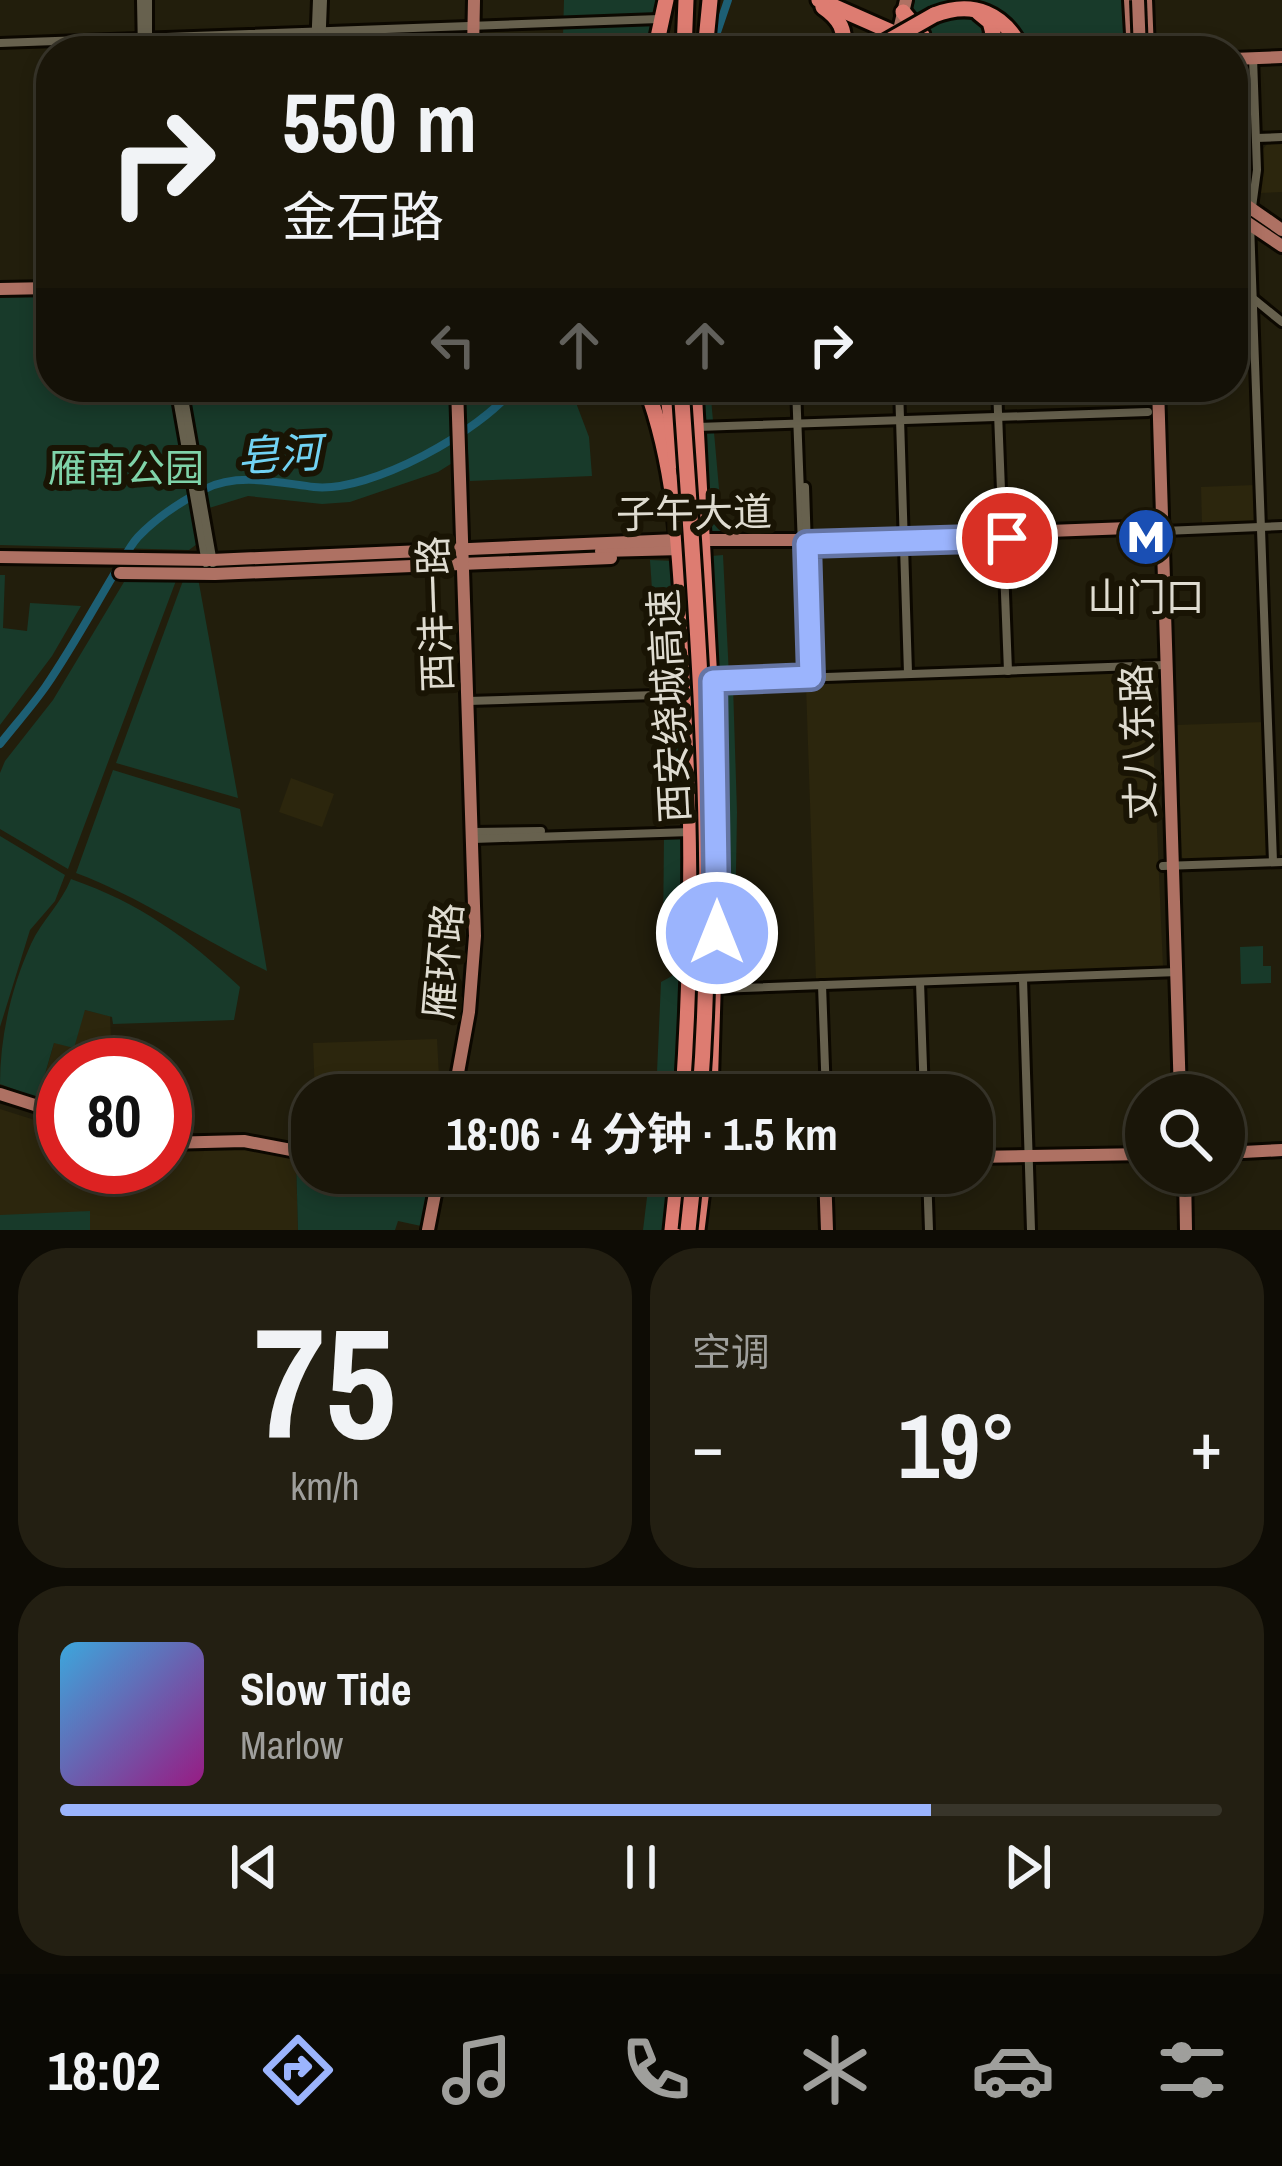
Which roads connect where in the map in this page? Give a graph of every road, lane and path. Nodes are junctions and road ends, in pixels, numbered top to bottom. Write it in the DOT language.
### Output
graph roads {
  1 [pos="145,0"];
  2 [pos="320,0"];
  3 [pos="473,0"];
  4 [pos="664,0"];
  5 [pos="712,0"];
  6 [pos="809,0"];
  7 [pos="819,0"];
  8 [pos="833,0"];
  9 [pos="1140,0"];
  10 [pos="683,5"];
  11 [pos="900,14"];
  12 [pos="935,17"];
  13 [pos="660,22"];
  14 [pos="473,27"];
  15 [pos="319,33"];
  16 [pos="145,36"];
  17 [pos="267,36"];
  18 [pos="319,36"];
  19 [pos="472,36"];
  20 [pos="656,36"];
  21 [pos="683,36"];
  22 [pos="708,36"];
  23 [pos="710,36"];
  24 [pos="843,36"];
  25 [pos="901,36"];
  26 [pos="907,36"];
  27 [pos="925,36"];
  28 [pos="992,36"];
  29 [pos="1014,36"];
  30 [pos="1141,36"];
  31 [pos="0,45"];
  32 [pos="36,45"];
  33 [pos="1282,59"];
  34 [pos="1248,60"];
  35 [pos="1253,60"];
  36 [pos="1282,137"];
  37 [pos="1256,138"];
  38 [pos="1248,206"];
  39 [pos="1251,208"];
  40 [pos="1248,218"];
  41 [pos="1250,224"];
  42 [pos="1282,239"];
  43 [pos="36,285"];
  44 [pos="0,286"];
  45 [pos="1253,299"];
  46 [pos="1282,322"];
  47 [pos="182,402"];
  48 [pos="459,402"];
  49 [pos="650,402"];
  50 [pos="675,402"];
  51 [pos="676,402"];
  52 [pos="695,402"];
  53 [pos="799,402"];
  54 [pos="899,402"];
  55 [pos="1000,402"];
  56 [pos="1154,402"];
  57 [pos="1148,412"];
  58 [pos="1000,416"];
  59 [pos="900,419"];
  60 [pos="800,423"];
  61 [pos="697,427"];
  62 [pos="1282,526"];
  63 [pos="1261,527"];
  64 [pos="1158,530"];
  65 [pos="1005,535"];
  66 [pos="904,539"];
  67 [pos="804,542"];
  68 [pos="704,544"];
  69 [pos="677,545"];
  70 [pos="465,554"];
  71 [pos="0,561"];
  72 [pos="210,564"];
  73 [pos="1163,665"];
  74 [pos="1010,671"];
  75 [pos="908,674"];
  76 [pos="809,678"];
  77 [pos="713,681"];
  78 [pos="687,694"];
  79 [pos="470,700"];
  80 [pos="691,827"];
  81 [pos="718,830"];
  82 [pos="474,835"];
  83 [pos="1277,862"];
  84 [pos="1168,866"];
  85 [pos="1175,972"];
  86 [pos="1021,979"];
  87 [pos="920,982"];
  88 [pos="820,985"];
  89 [pos="688,987"];
  90 [pos="716,988"];
  91 [pos="458,1074"];
  92 [pos="684,1074"];
  93 [pos="697,1074"];
  94 [pos="698,1074"];
  95 [pos="711,1074"];
  96 [pos="823,1074"];
  97 [pos="923,1074"];
  98 [pos="1177,1074"];
  99 [pos="0,1097"];
  100 [pos="36,1108"];
  101 [pos="192,1138"];
  102 [pos="291,1145"];
  103 [pos="1282,1149"];
  104 [pos="1245,1150"];
  105 [pos="1125,1158"];
  106 [pos="1027,1160"];
  107 [pos="993,1161"];
  108 [pos="436,1194"];
  109 [pos="684,1194"];
  110 [pos="697,1194"];
  111 [pos="827,1194"];
  112 [pos="928,1194"];
  113 [pos="1182,1194"];
  114 [pos="431,1230"];
  115 [pos="684,1230"];
  116 [pos="828,1230"];
  117 [pos="929,1230"];
  118 [pos="1029,1230"];
  119 [pos="1183,1230"];
  1 -- 16 [label="street"];
  2 -- 15 [label="street"];
  3 -- 14 [label="main road"];
  4 -- 13 [label="highway"];
  5 -- 22 [label="highway"];
  5 -- 23 [label="main road"];
  6 -- 24 [label="highway"];
  7 -- 26 [label="highway"];
  8 -- 11 [label="highway"];
  9 -- 30 [label="main road, bridge"];
  10 -- 21 [label="highway"];
  11 -- 27 [label="highway"];
  12 -- 25 [label="highway, bridge"];
  12 -- 28 [label="highway"];
  12 -- 29 [label="highway"];
  13 -- 14 [label="street"];
  13 -- 20 [label="highway"];
  14 -- 15 [label="street"];
  14 -- 19 [label="main road"];
  15 -- 17 [label="street"];
  15 -- 18 [label="street"];
  31 -- 32 [label="street"];
  33 -- 35 [label="main road"];
  34 -- 35 [label="main road"];
  35 -- 37 [label="street"];
  36 -- 37 [label="street"];
  37 -- 39 [label="street"];
  38 -- 39 [label="main road"];
  39 -- 42 [label="main road"];
  40 -- 42 [label="main road"];
  41 -- 42 [label="main road"];
  41 -- 45 [label="street"];
  43 -- 44 [label="main road"];
  45 -- 46 [label="street"];
  45 -- 63 [label="street"];
  47 -- 72 [label="street"];
  48 -- 70 [label="main road, 西沣一路"];
  49 -- 69 [label="highway"];
  50 -- 93 [label="highway, 西安绕城高速, bridge"];
  51 -- 94 [label="highway, 西安绕城高速, bridge"];
  52 -- 61 [label="highway"];
  53 -- 60 [label="street"];
  54 -- 59 [label="street"];
  55 -- 58 [label="street"];
  56 -- 64 [label="main road, 丈八东路"];
  57 -- 58 [label="street"];
  58 -- 59 [label="street"];
  58 -- 65 [label="street"];
  59 -- 60 [label="street"];
  59 -- 66 [label="street"];
  60 -- 61 [label="street"];
  60 -- 67 [label="street"];
  61 -- 68 [label="highway"];
  62 -- 63 [label="street"];
  63 -- 64 [label="street"];
  63 -- 83 [label="street"];
  64 -- 65 [label="main road, 子午大道"];
  64 -- 73 [label="main road, 丈八东路"];
  65 -- 66 [label="main road, 子午大道"];
  65 -- 74 [label="street"];
  66 -- 67 [label="main road, 子午大道"];
  66 -- 75 [label="street"];
  67 -- 68 [label="main road, 子午大道"];
  67 -- 76 [label="street"];
  68 -- 69 [label="main road, 子午大道"];
  68 -- 77 [label="highway"];
  69 -- 70 [label="main road"];
  69 -- 70 [label="main road"];
  69 -- 78 [label="highway"];
  70 -- 72 [label="main road"];
  70 -- 72 [label="main road"];
  70 -- 79 [label="main road, 西沣一路"];
  71 -- 72 [label="main road"];
  73 -- 74 [label="street"];
  73 -- 84 [label="main road, 丈八东路"];
  74 -- 75 [label="street"];
  75 -- 76 [label="street"];
  76 -- 77 [label="street"];
  77 -- 81 [label="highway"];
  78 -- 79 [label="street"];
  78 -- 80 [label="highway"];
  79 -- 82 [label="main road, 西沣一路"];
  80 -- 81 [label="street"];
  80 -- 82 [label="street"];
  80 -- 89 [label="highway"];
  81 -- 90 [label="highway"];
  82 -- 91 [label="main road, 雁环路"];
  83 -- 84 [label="street"];
  84 -- 85 [label="main road, 丈八东路"];
  85 -- 86 [label="street"];
  85 -- 98 [label="main road, 丈八东路"];
  86 -- 87 [label="street"];
  86 -- 106 [label="street"];
  87 -- 88 [label="street"];
  87 -- 97 [label="street"];
  88 -- 90 [label="street"];
  88 -- 96 [label="street"];
  89 -- 90 [label="main road"];
  89 -- 92 [label="highway"];
  90 -- 95 [label="highway"];
  99 -- 100 [label="main road"];
  101 -- 102 [label="main road"];
  103 -- 104 [label="main road"];
  105 -- 106 [label="main road"];
  106 -- 107 [label="main road"];
  106 -- 118 [label="street"];
  108 -- 114 [label="main road"];
  109 -- 115 [label="highway, bridge"];
  110 -- 115 [label="highway"];
  111 -- 116 [label="main road"];
  112 -- 117 [label="street"];
  113 -- 119 [label="main road"];
}
